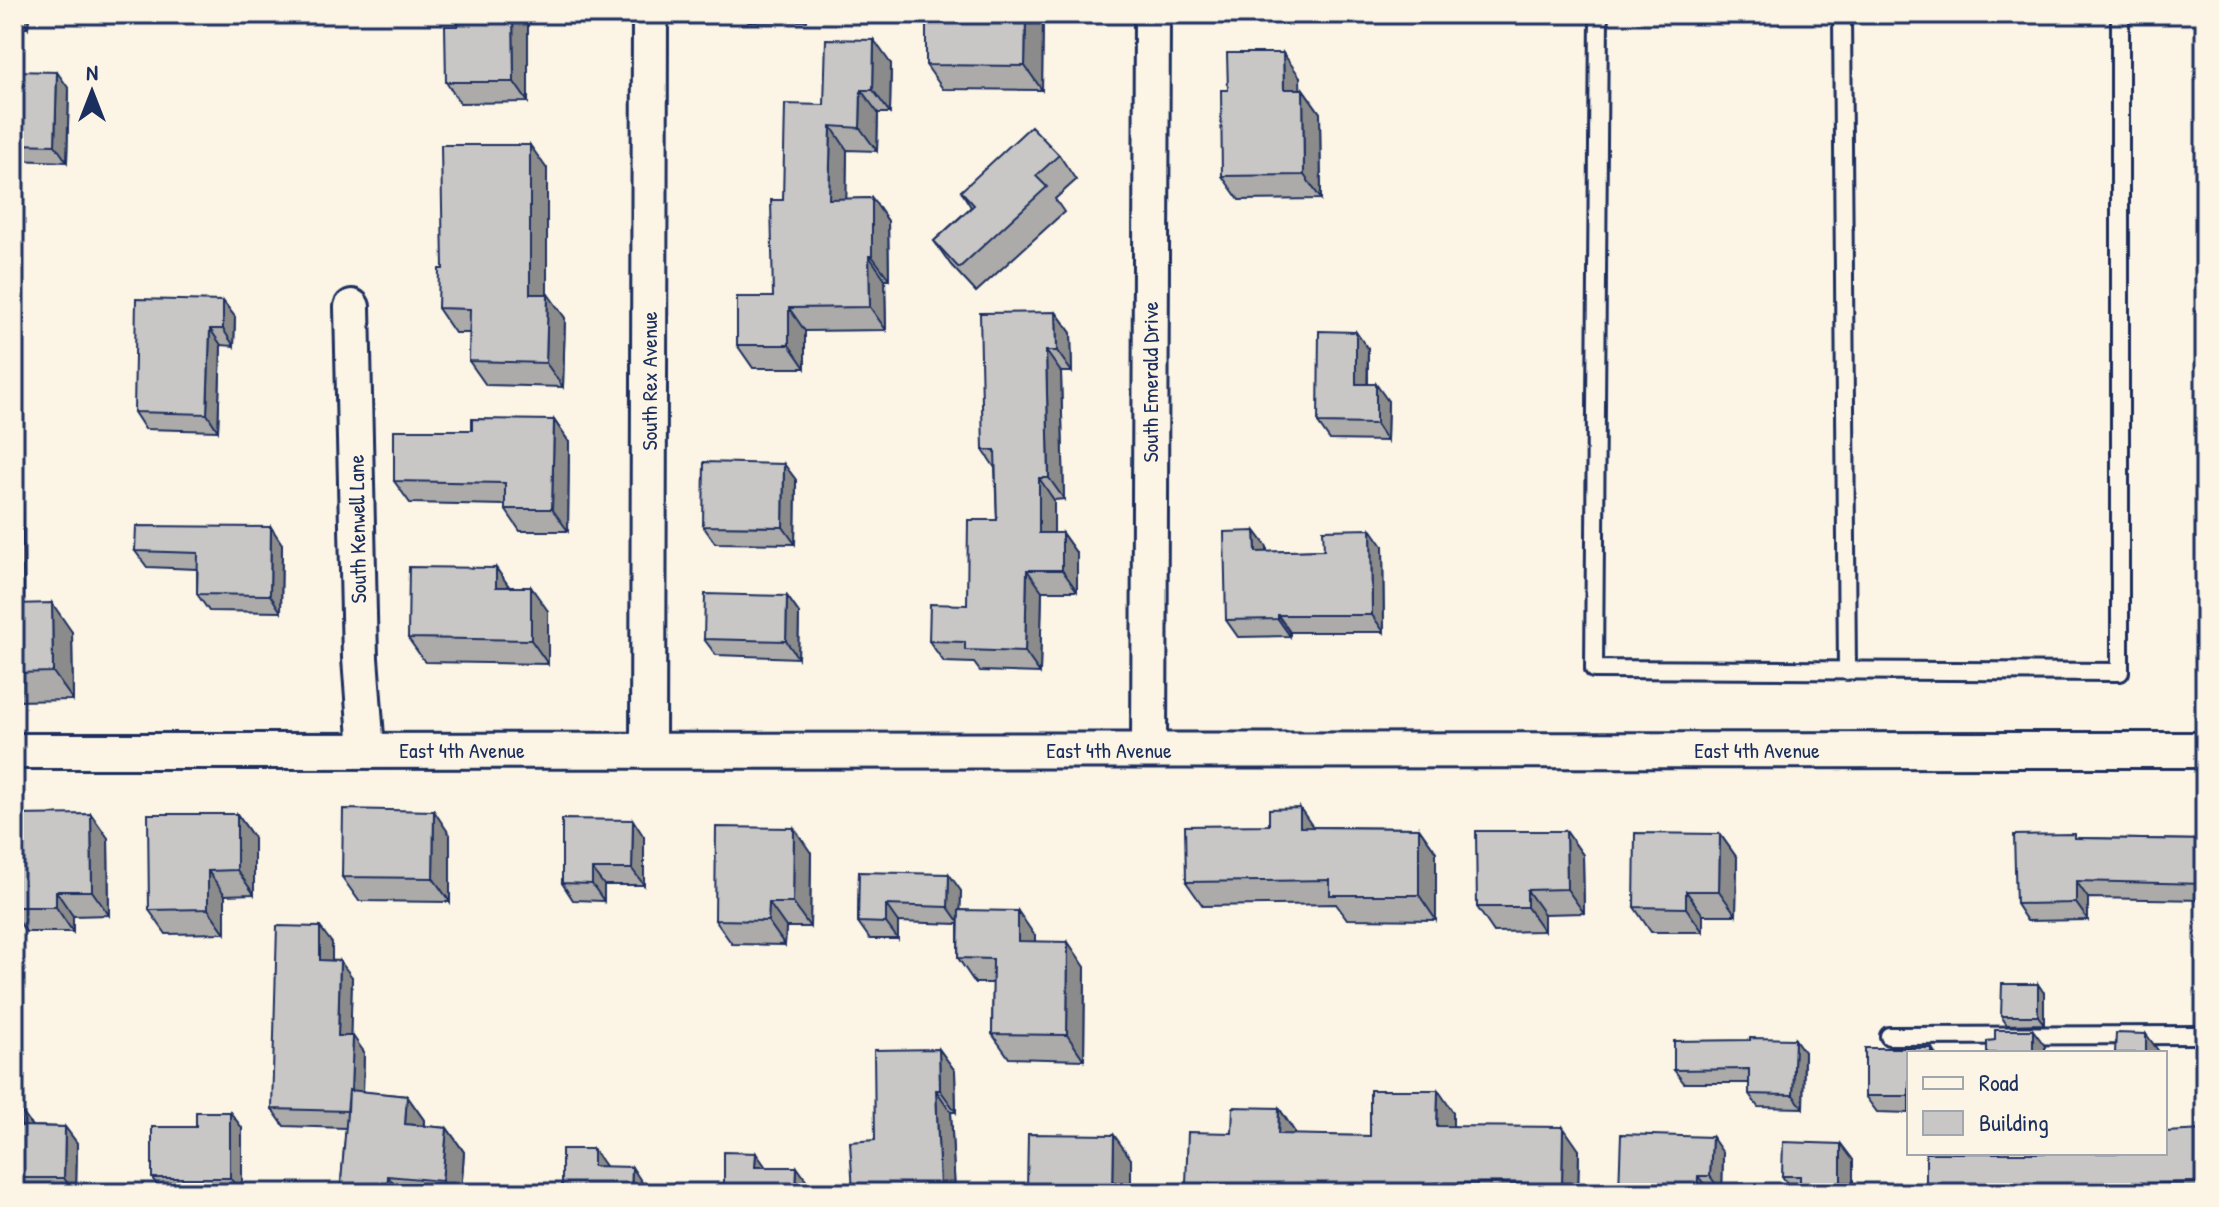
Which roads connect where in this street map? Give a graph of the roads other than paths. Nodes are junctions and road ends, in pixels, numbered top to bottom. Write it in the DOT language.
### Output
graph roads {
  1 [pos="650,14"];
  2 [pos="1152,14"];
  3 [pos="1599,14"];
  4 [pos="1842,14"];
  5 [pos="2120,14"];
  6 [pos="352,307"];
  7 [pos="1847,671"];
  8 [pos="648,749"];
  9 [pos="1149,750"];
  10 [pos="2205,750"];
  11 [pos="14,751"];
  12 [pos="367,751"];
  13 [pos="2205,1035"];
  14 [pos="1889,1036"];
  1 -- 8 [label="street, South Rex Avenue"];
  2 -- 9 [label="street, South Emerald Drive"];
  3 -- 7 [label="lane"];
  4 -- 7 [label="lane"];
  5 -- 7 [label="lane"];
  6 -- 12 [label="street, South Kenwell Lane"];
  8 -- 9 [label="street, East 4th Avenue"];
  8 -- 12 [label="street, East 4th Avenue"];
  9 -- 10 [label="street, East 4th Avenue"];
  11 -- 12 [label="street, East 4th Avenue"];
  13 -- 14 [label="lane"];
}
